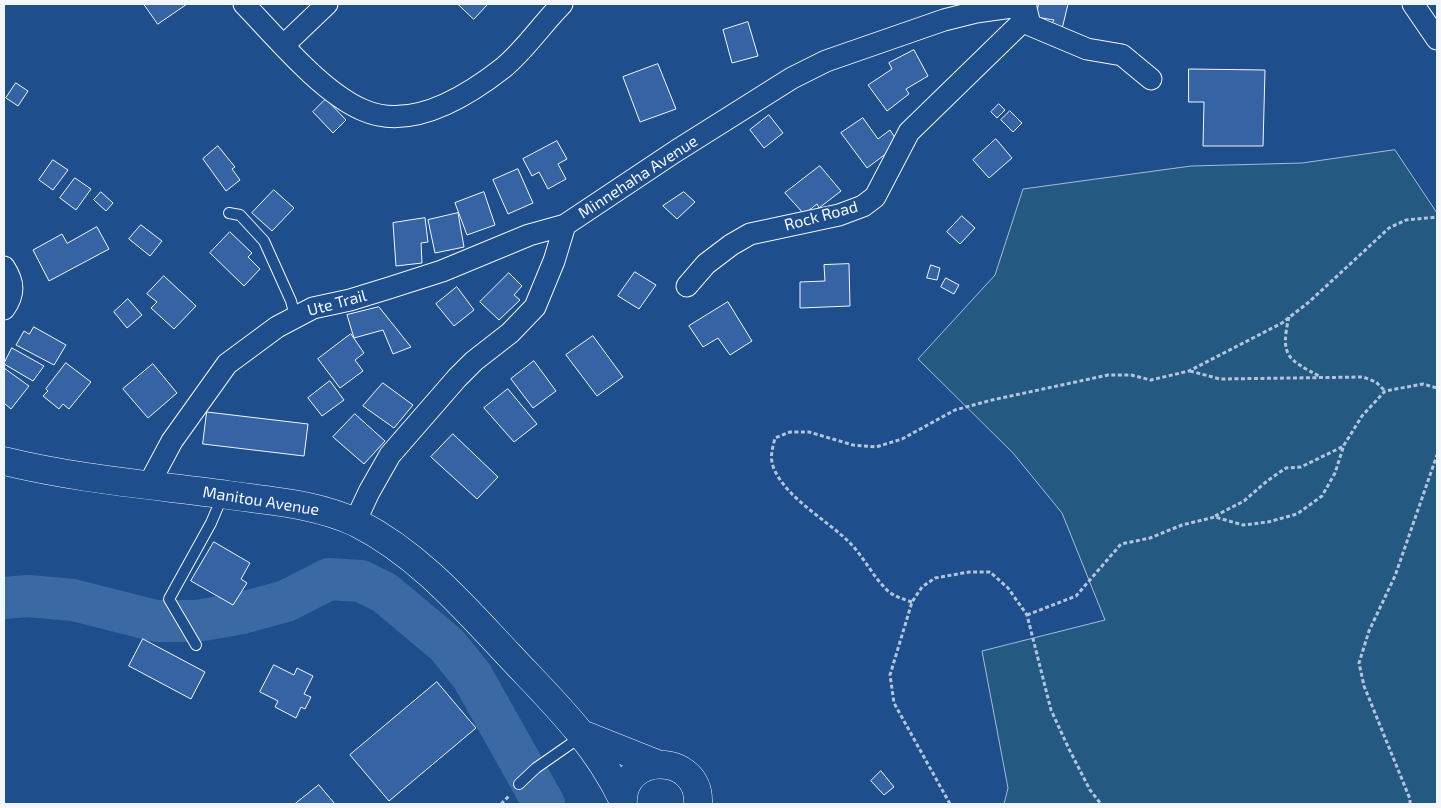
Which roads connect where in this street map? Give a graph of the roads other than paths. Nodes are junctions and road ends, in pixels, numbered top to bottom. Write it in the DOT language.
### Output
graph roads {
  1 [pos="244,4"];
  2 [pos="327,4"];
  3 [pos="562,4"];
  4 [pos="1025,4"];
  5 [pos="1413,4"];
  6 [pos="1437,39"];
  7 [pos="284,45"];
  8 [pos="1151,79"];
  9 [pos="229,213"];
  10 [pos="565,225"];
  11 [pos="4,267"];
  12 [pos="687,286"];
  13 [pos="4,308"];
  14 [pos="295,316"];
  15 [pos="4,461"];
  16 [pos="149,484"];
  17 [pos="224,494"];
  18 [pos="355,522"];
  19 [pos="196,645"];
  20 [pos="584,735"];
  21 [pos="657,764"];
  22 [pos="519,784"];
  23 [pos="622,801"];
  24 [pos="699,803"];
  1 -- 7 [label="street"];
  2 -- 7 [label="street"];
  3 -- 7 [label="street"];
  4 -- 8 [label="street"];
  4 -- 10 [label="street, Minnehaha Avenue"];
  4 -- 12 [label="street, Rock Road"];
  5 -- 6 [label="street"];
  9 -- 14 [label="lane"];
  10 -- 14 [label="street, Ute Trail"];
  10 -- 18 [label="street, Minnehaha Avenue"];
  11 -- 13 [label="street"];
  14 -- 16 [label="street, Ute Trail"];
  15 -- 16 [label="main road, Manitou Avenue"];
  16 -- 17 [label="main road, Manitou Avenue"];
  17 -- 18 [label="main road, Manitou Avenue"];
  17 -- 19 [label="lane"];
  18 -- 20 [label="main road, Manitou Avenue"];
  20 -- 21 [label="main road, Manitou Avenue"];
  20 -- 22 [label="lane"];
  20 -- 23 [label="main road, Manitou Avenue"];
  21 -- 23 [label="main road"];
  21 -- 24 [label="main road, Manitou Avenue"];
}
